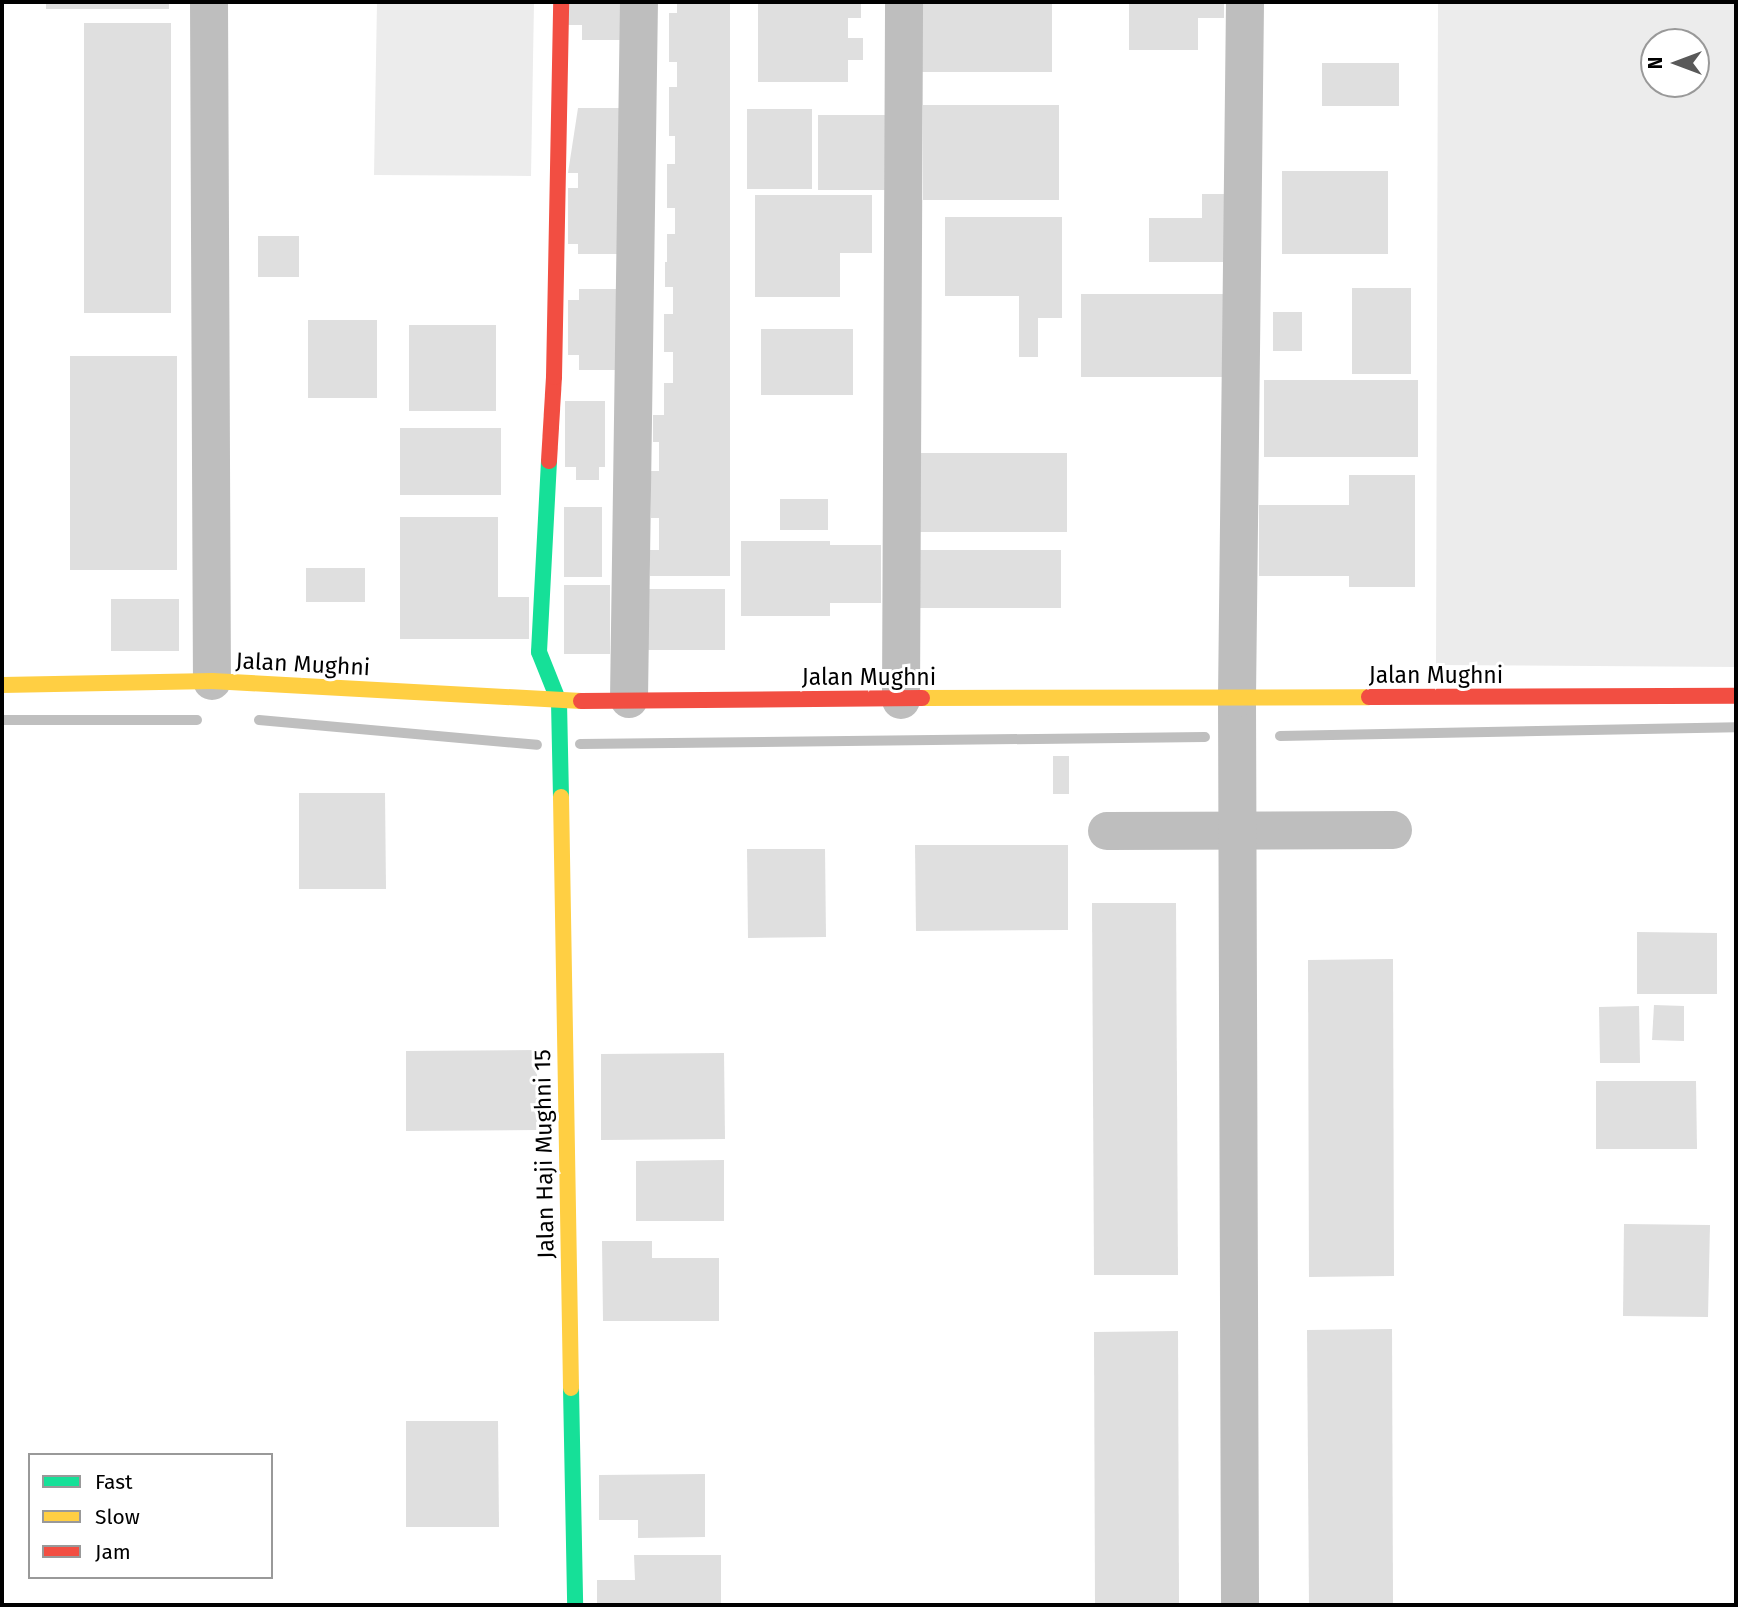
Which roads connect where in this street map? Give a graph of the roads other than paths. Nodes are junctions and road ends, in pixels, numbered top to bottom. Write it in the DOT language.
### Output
graph roads {
  1 [pos="209,2"];
  2 [pos="561,2"];
  3 [pos="639,2"];
  4 [pos="904,2"];
  5 [pos="1245,2"];
  6 [pos="212,681"];
  7 [pos="2,685"];
  8 [pos="1736,696"];
  9 [pos="1237,698"];
  10 [pos="629,699"];
  11 [pos="901,700"];
  12 [pos="559,702"];
  13 [pos="1393,830"];
  14 [pos="1107,831"];
  15 [pos="1238,831"];
  16 [pos="575,1605"];
  17 [pos="1240,1605"];
  1 -- 6 [label="street"];
  2 -- 12 [label="street"];
  3 -- 10 [label="street"];
  4 -- 11 [label="street"];
  5 -- 9 [label="street"];
  6 -- 7 [label="street, Jalan Mughni"];
  6 -- 12 [label="street, Jalan Mughni"];
  8 -- 9 [label="street, Jalan Mughni"];
  9 -- 11 [label="street, Jalan Mughni"];
  9 -- 15 [label="street"];
  10 -- 11 [label="street, Jalan Mughni"];
  10 -- 12 [label="street, Jalan Mughni"];
  12 -- 16 [label="street, Jalan Haji Mughni 15"];
  13 -- 15 [label="street"];
  14 -- 15 [label="street"];
  15 -- 17 [label="street"];
}
